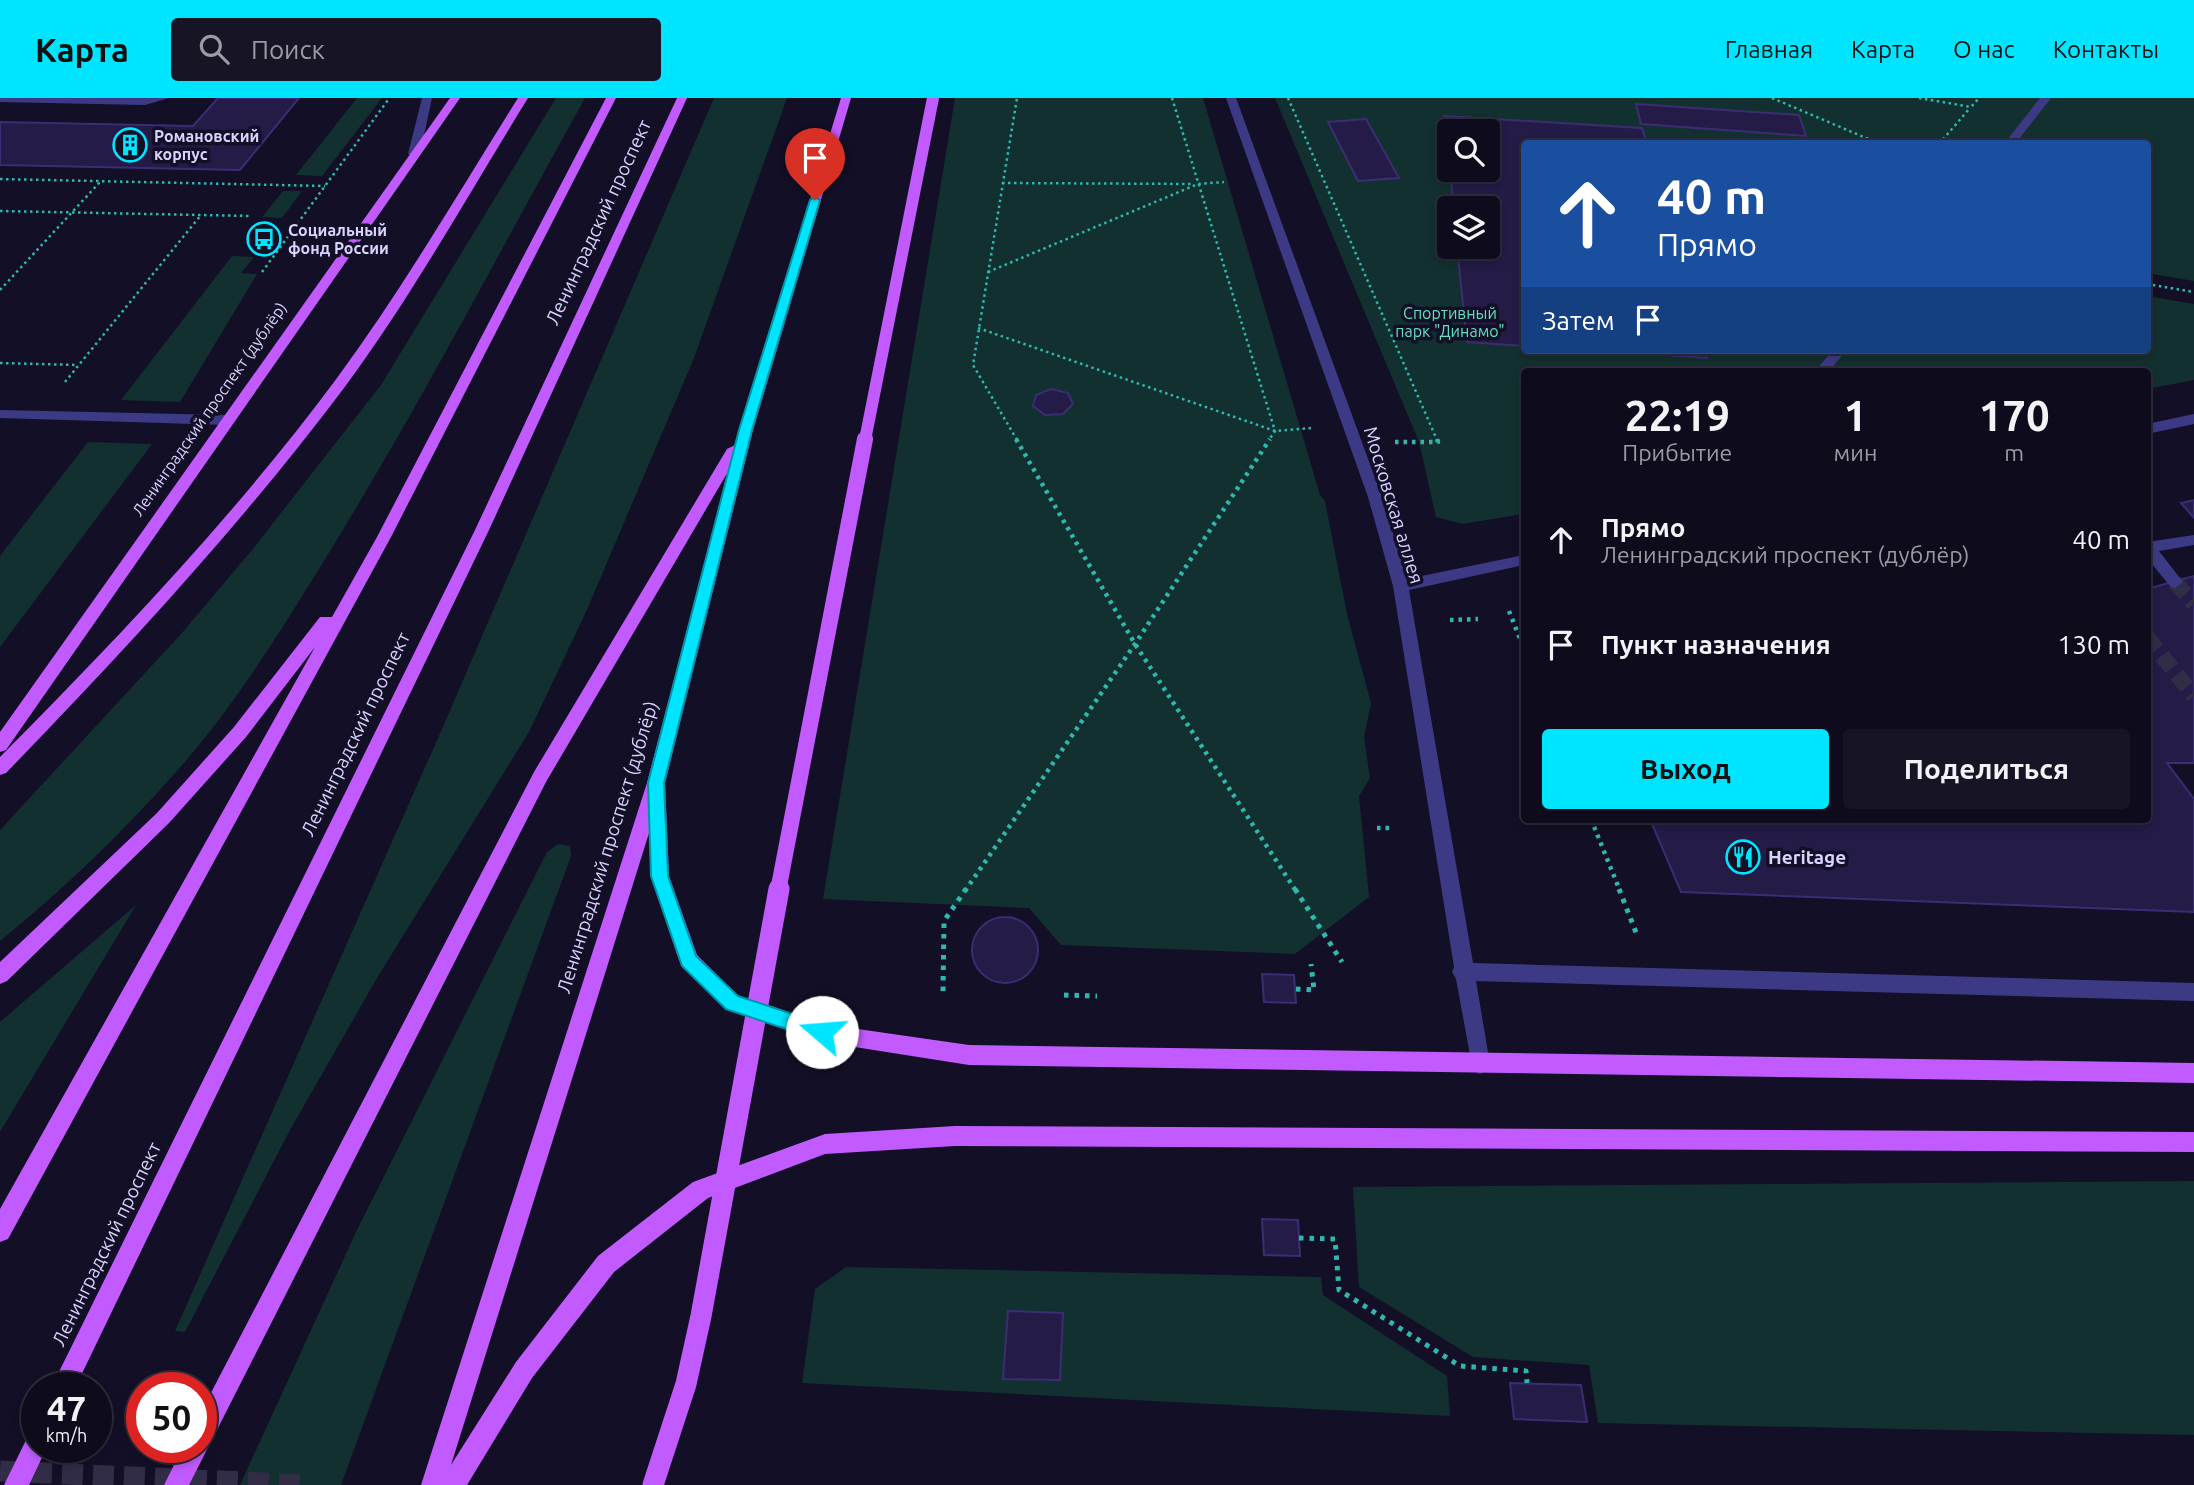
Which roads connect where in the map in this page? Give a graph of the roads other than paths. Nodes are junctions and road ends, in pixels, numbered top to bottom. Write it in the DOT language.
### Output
graph roads {
  1 [pos="164,98"];
  2 [pos="427,98"];
  3 [pos="455,98"];
  4 [pos="523,98"];
  5 [pos="611,98"];
  6 [pos="682,98"];
  7 [pos="846,98"];
  8 [pos="933,98"];
  9 [pos="1231,98"];
  10 [pos="2046,98"];
  11 [pos="0,99"];
  12 [pos="2012,140"];
  13 [pos="414,154"];
  14 [pos="1837,354"];
  15 [pos="1825,368"];
  16 [pos="0,414"];
  17 [pos="2194,419"];
  18 [pos="227,420"];
  19 [pos="2151,428"];
  20 [pos="746,430"];
  21 [pos="384,537"];
  22 [pos="2194,540"];
  23 [pos="2151,547"];
  24 [pos="2151,553"];
  25 [pos="1521,561"];
  26 [pos="2175,582"];
  27 [pos="1401,586"];
  28 [pos="26,708"];
  29 [pos="0,736"];
  30 [pos="0,745"];
  31 [pos="0,768"];
  32 [pos="656,783"];
  33 [pos="1462,972"];
  34 [pos="0,975"];
  35 [pos="2194,992"];
  36 [pos="1480,1064"];
  37 [pos="2194,1073"];
  38 [pos="2194,1142"];
  39 [pos="0,1231"];
  40 [pos="71,1372"];
  41 [pos="217,1406"];
  42 [pos="27,1463"];
  43 [pos="188,1463"];
  44 [pos="16,1485"];
  45 [pos="176,1485"];
  46 [pos="433,1485"];
  47 [pos="453,1485"];
  48 [pos="653,1485"];
  1 -- 11 [label="street"];
  2 -- 13 [label="street"];
  3 -- 13 [label="main road, Ленинградский проспект (дублёр)"];
  4 -- 31 [label="main road"];
  5 -- 21 [label="main road"];
  6 -- 40 [label="main road, Ленинградский проспект"];
  7 -- 20 [label="main road, Ленинградский проспект (дублёр)"];
  8 -- 48 [label="main road, bridge"];
  9 -- 27 [label="street, Московская аллея"];
  10 -- 12 [label="street"];
  13 -- 18 [label="main road, Ленинградский проспект (дублёр)"];
  14 -- 15 [label="street"];
  16 -- 18 [label="street"];
  17 -- 19 [label="street"];
  18 -- 28 [label="main road, Ленинградский проспект (дублёр)"];
  20 -- 32 [label="main road, Ленинградский проспект (дублёр)"];
  20 -- 41 [label="main road"];
  21 -- 34 [label="main road"];
  21 -- 39 [label="main road"];
  22 -- 23 [label="street"];
  24 -- 26 [label="street"];
  25 -- 27 [label="street"];
  27 -- 33 [label="street, Московская аллея"];
  28 -- 29 [label="main road"];
  28 -- 30 [label="main road, Ленинградский проспект (дублёр)"];
  32 -- 36 [label="main road"];
  32 -- 46 [label="main road, Ленинградский проспект (дублёр)"];
  33 -- 35 [label="street"];
  33 -- 36 [label="street, Московская аллея"];
  36 -- 37 [label="main road"];
  38 -- 47 [label="main road"];
  42 -- 44 [label="main road"];
  43 -- 45 [label="main road"];
}
